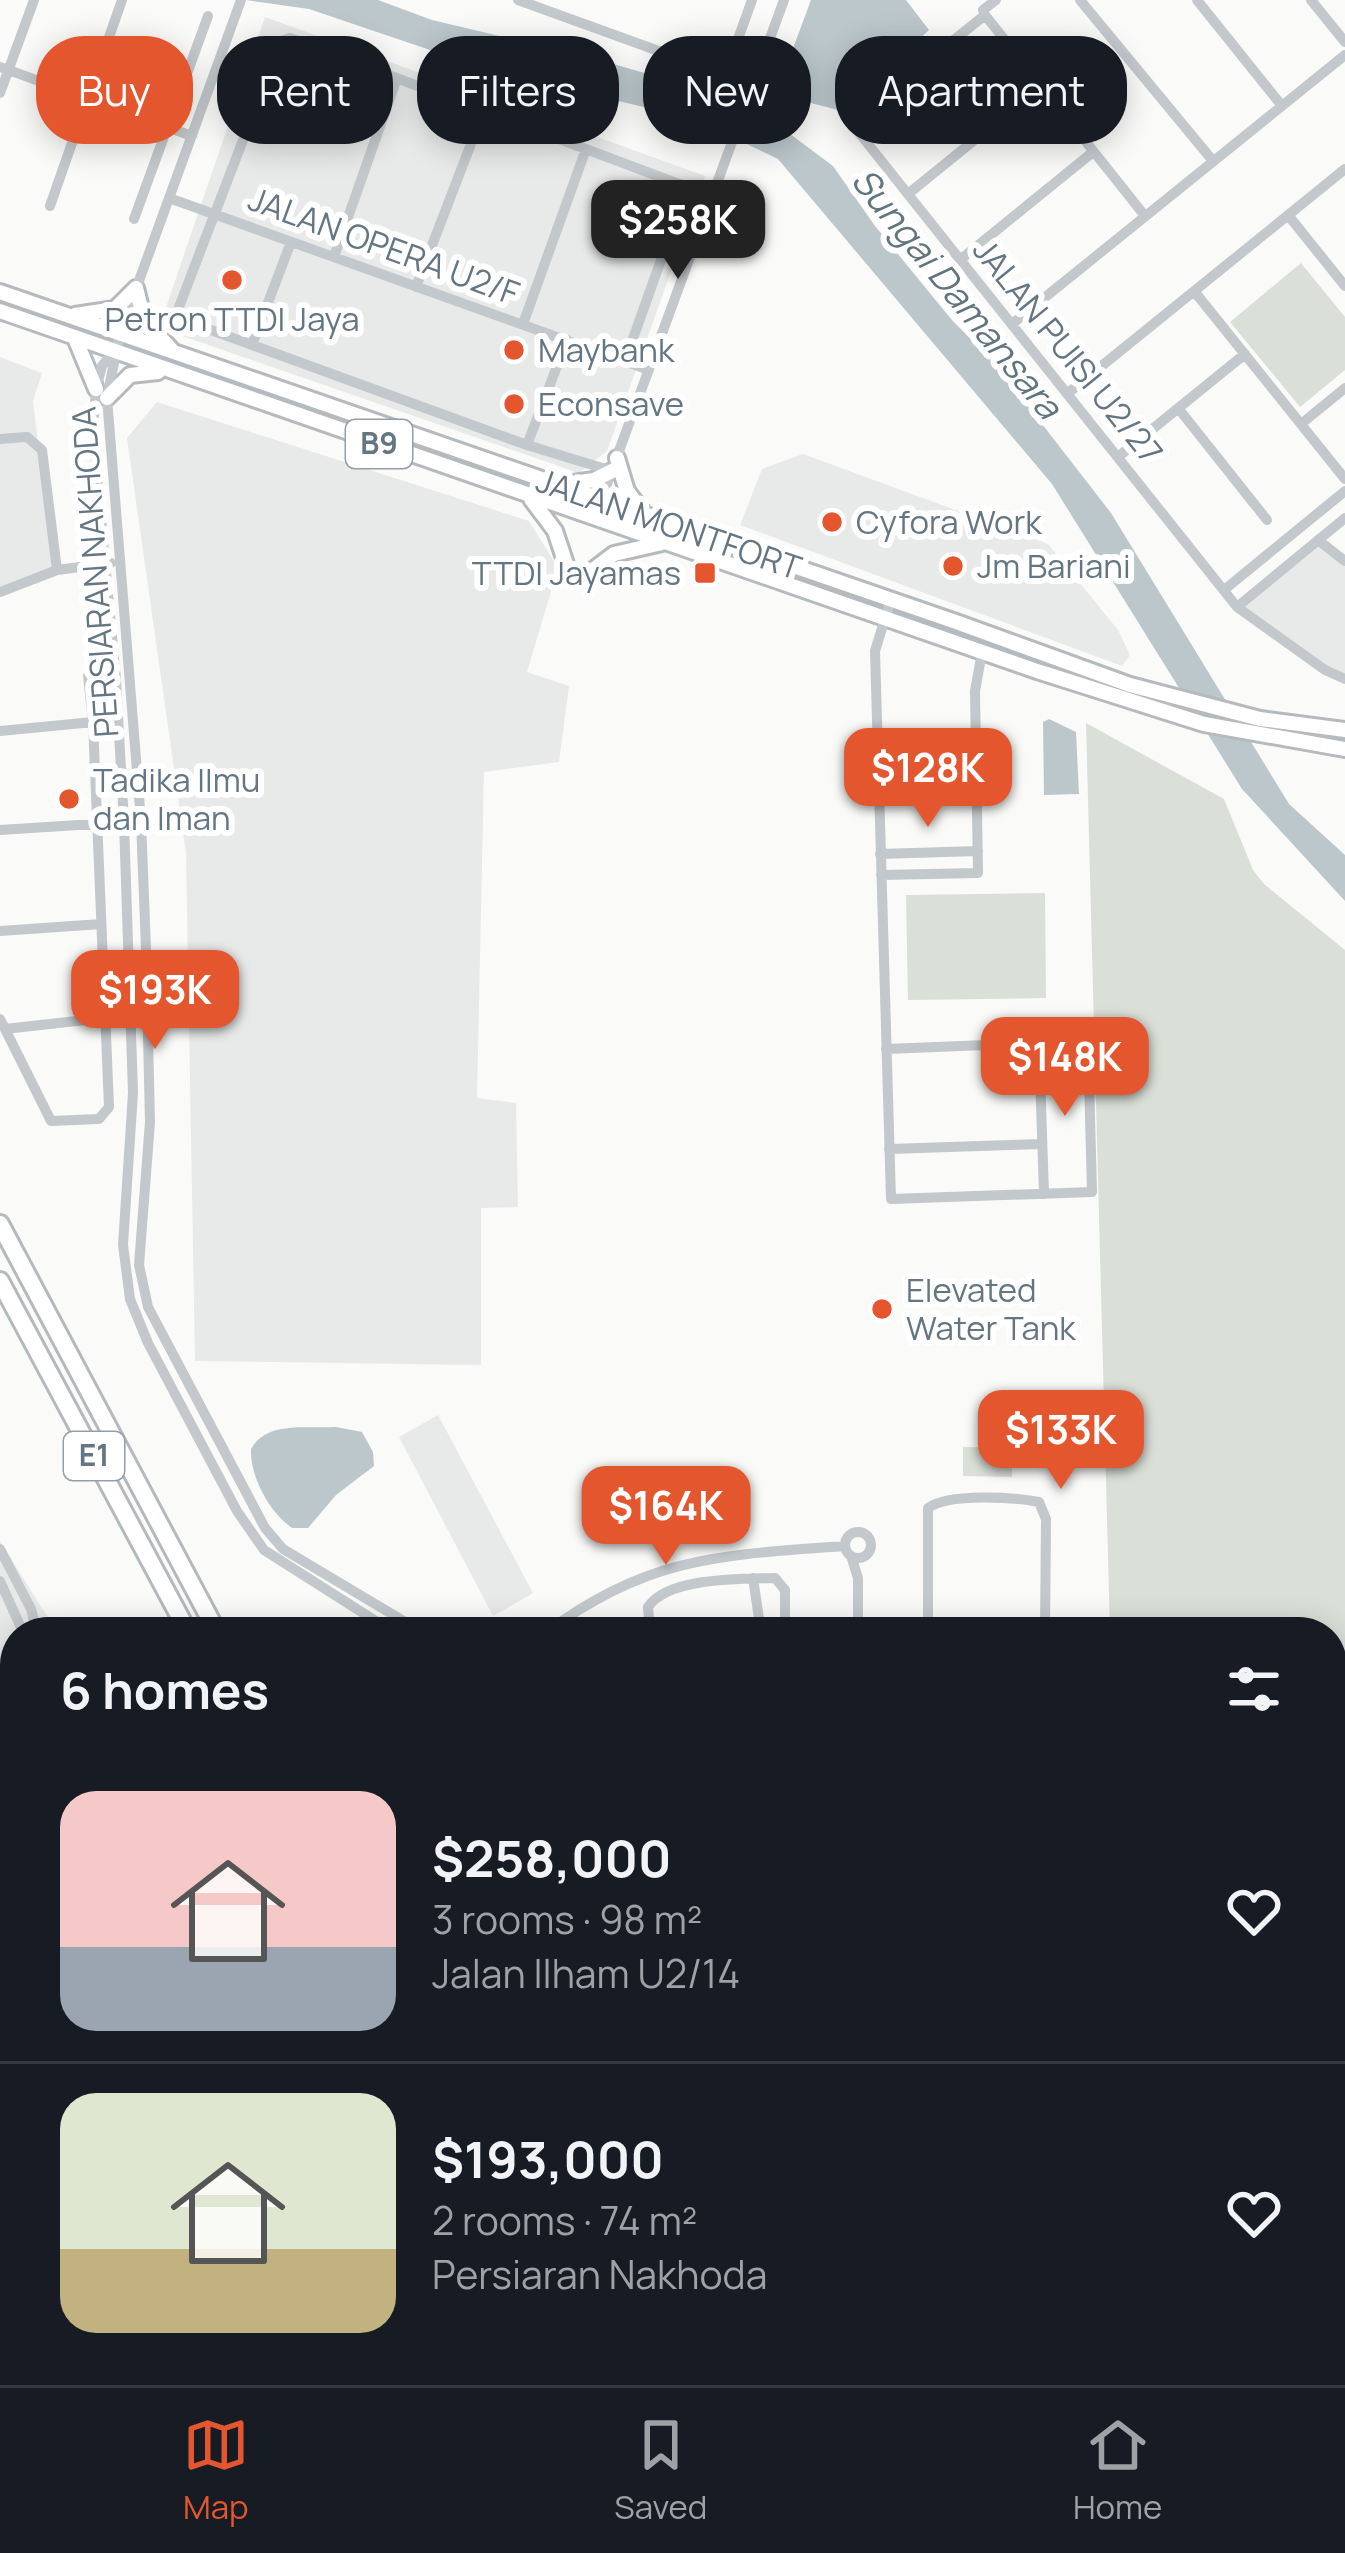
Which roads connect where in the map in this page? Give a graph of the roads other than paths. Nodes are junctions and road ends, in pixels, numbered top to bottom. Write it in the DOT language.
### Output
graph roads {
  1 [pos="34,0"];
  2 [pos="122,0"];
  3 [pos="242,0"];
  4 [pos="518,0"];
  5 [pos="752,0"];
  6 [pos="784,0"];
  7 [pos="996,0"];
  8 [pos="1080,0"];
  9 [pos="1197,0"];
  10 [pos="1311,0"];
  11 [pos="985,15"];
  12 [pos="208,16"];
  13 [pos="110,36"];
  14 [pos="1002,36"];
  15 [pos="1345,42"];
  16 [pos="1345,55"];
  17 [pos="193,57"];
  18 [pos="4,69"];
  19 [pos="398,78"];
  20 [pos="36,80"];
  21 [pos="417,85"];
  22 [pos="0,93"];
  23 [pos="1282,106"];
  24 [pos="193,133"];
  25 [pos="72,144"];
  26 [pos="161,144"];
  27 [pos="189,144"];
  28 [pos="471,144"];
  29 [pos="575,144"];
  30 [pos="970,144"];
  31 [pos="1088,144"];
  32 [pos="586,148"];
  33 [pos="1094,152"];
  34 [pos="1213,161"];
  35 [pos="1345,169"];
  36 [pos="908,194"];
  37 [pos="169,198"];
  38 [pos="50,206"];
  39 [pos="212,214"];
  40 [pos="1288,215"];
  41 [pos="1145,217"];
  42 [pos="134,219"];
  43 [pos="291,242"];
  44 [pos="334,257"];
  45 [pos="960,260"];
  46 [pos="416,286"];
  47 [pos="1345,286"];
  48 [pos="136,288"];
  49 [pos="1194,291"];
  50 [pos="0,292"];
  51 [pos="0,311"];
  52 [pos="70,315"];
  53 [pos="523,324"];
  54 [pos="1012,325"];
  55 [pos="120,333"];
  56 [pos="75,338"];
  57 [pos="567,340"];
  58 [pos="252,345"];
  59 [pos="114,352"];
  60 [pos="175,352"];
  61 [pos="1245,354"];
  62 [pos="625,361"];
  63 [pos="649,370"];
  64 [pos="169,371"];
  65 [pos="1345,388"];
  66 [pos="102,393"];
  67 [pos="1067,394"];
  68 [pos="1178,408"];
  69 [pos="1300,424"];
  70 [pos="0,439"];
  71 [pos="527,445"];
  72 [pos="1118,457"];
  73 [pos="614,464"];
  74 [pos="1345,479"];
  75 [pos="555,486"];
  76 [pos="1345,491"];
  77 [pos="527,495"];
  78 [pos="602,499"];
  79 [pos="646,516"];
  80 [pos="595,518"];
  81 [pos="1345,518"];
  82 [pos="1268,520"];
  83 [pos="1318,540"];
  84 [pos="668,542"];
  85 [pos="1345,561"];
  86 [pos="120,562"];
  87 [pos="105,564"];
  88 [pos="57,569"];
  89 [pos="1224,590"];
  90 [pos="0,592"];
  91 [pos="891,599"];
  92 [pos="1238,607"];
  93 [pos="884,619"];
  94 [pos="982,652"];
  95 [pos="88,676"];
  96 [pos="1345,679"];
  97 [pos="93,722"];
  98 [pos="1345,730"];
  99 [pos="0,731"];
  100 [pos="1345,749"];
  101 [pos="141,821"];
  102 [pos="124,823"];
  103 [pos="97,824"];
  104 [pos="0,830"];
  105 [pos="978,851"];
  106 [pos="880,854"];
  107 [pos="881,875"];
  108 [pos="101,924"];
  109 [pos="0,932"];
  110 [pos="130,1016"];
  111 [pos="105,1018"];
  112 [pos="3,1024"];
  113 [pos="1039,1045"];
  114 [pos="886,1049"];
  115 [pos="1042,1144"];
  116 [pos="889,1148"];
  117 [pos="1044,1194"];
  118 [pos="0,1224"];
  119 [pos="0,1281"];
  120 [pos="139,1487"];
  121 [pos="0,1549"];
  122 [pos="848,1551"];
  123 [pos="866,1556"];
  124 [pos="753,1578"];
  125 [pos="858,1578"];
  126 [pos="0,1581"];
  127 [pos="16,1617"];
  128 [pos="33,1617"];
  129 [pos="180,1617"];
  130 [pos="209,1617"];
  131 [pos="217,1617"];
  132 [pos="369,1617"];
  133 [pos="397,1617"];
  134 [pos="568,1617"];
  135 [pos="649,1617"];
  136 [pos="759,1617"];
  137 [pos="784,1617"];
  138 [pos="858,1617"];
  139 [pos="928,1617"];
  140 [pos="1045,1617"];
  1 -- 18 [label="street"];
  2 -- 13 [label="street"];
  3 -- 24 [label="street, PERSIARAN NAKHODA"];
  4 -- 5 [label="street"];
  6 -- 63 [label="street"];
  7 -- 11 [label="street"];
  8 -- 34 [label="street"];
  9 -- 23 [label="street"];
  10 -- 15 [label="street"];
  11 -- 14 [label="street"];
  11 -- 36 [label="street, JALAN PUISI U2/27"];
  12 -- 17 [label="street"];
  16 -- 23 [label="street"];
  18 -- 20 [label="street"];
  18 -- 22 [label="street"];
  19 -- 21 [label="street"];
  19 -- 39 [label="street"];
  19 -- 44 [label="street"];
  23 -- 34 [label="street"];
  25 -- 38 [label="street"];
  26 -- 42 [label="street"];
  27 -- 37 [label="street, PERSIARAN NAKHODA"];
  28 -- 46 [label="street"];
  29 -- 32 [label="street"];
  30 -- 36 [label="street"];
  31 -- 33 [label="street"];
  32 -- 53 [label="street"];
  32 -- 62 [label="street"];
  33 -- 41 [label="street"];
  33 -- 45 [label="street"];
  34 -- 41 [label="street"];
  35 -- 40 [label="street"];
  36 -- 45 [label="street, JALAN PUISI U2/27"];
  37 -- 39 [label="street, JALAN OPERA U2/F"];
  37 -- 48 [label="street, PERSIARAN NAKHODA"];
  39 -- 43 [label="street, JALAN OPERA U2/F"];
  39 -- 58 [label="street"];
  40 -- 47 [label="street"];
  40 -- 49 [label="street"];
  41 -- 54 [label="street"];
  43 -- 44 [label="street, JALAN OPERA U2/F"];
  43 -- 58 [label="street"];
  44 -- 46 [label="street, JALAN OPERA U2/F"];
  45 -- 54 [label="street, JALAN PUISI U2/27"];
  46 -- 53 [label="street, JALAN OPERA U2/F"];
  48 -- 52 [label="main road"];
  48 -- 55 [label="street, PERSIARAN NAKHODA"];
  48 -- 60 [label="main road"];
  49 -- 61 [label="street"];
  49 -- 67 [label="street"];
  50 -- 52 [label="main road, JALAN MONTFORT / B9"];
  51 -- 56 [label="main road, JALAN MONTFORT / B9"];
  52 -- 55 [label="main road, JALAN MONTFORT / B9"];
  53 -- 57 [label="street, JALAN OPERA U2/F"];
  54 -- 67 [label="street, JALAN PUISI U2/27"];
  55 -- 59 [label="street, PERSIARAN NAKHODA"];
  55 -- 60 [label="main road, JALAN MONTFORT / B9"];
  56 -- 59 [label="main road, JALAN MONTFORT / B9"];
  56 -- 66 [label="main road"];
  57 -- 62 [label="street, JALAN OPERA U2/F"];
  57 -- 71 [label="street"];
  58 -- 71 [label="street"];
  59 -- 64 [label="main road, JALAN MONTFORT / B9"];
  59 -- 66 [label="street, PERSIARAN NAKHODA"];
  60 -- 75 [label="main road, JALAN MONTFORT / B9"];
  61 -- 68 [label="street"];
  61 -- 69 [label="street"];
  62 -- 63 [label="street, JALAN OPERA U2/F"];
  63 -- 73 [label="street"];
  64 -- 66 [label="main road"];
  64 -- 77 [label="main road, JALAN MONTFORT / B9"];
  65 -- 69 [label="street"];
  66 -- 86 [label="street, PERSIARAN NAKHODA"];
  66 -- 87 [label="street, PERSIARAN NAKHODA"];
  67 -- 72 [label="street, JALAN PUISI U2/27"];
  68 -- 72 [label="street"];
  68 -- 82 [label="street"];
  69 -- 74 [label="street"];
  70 -- 88 [label="street"];
  71 -- 73 [label="street"];
  72 -- 89 [label="street, JALAN PUISI U2/27"];
  73 -- 75 [label="main road"];
  73 -- 78 [label="street"];
  73 -- 79 [label="main road"];
  75 -- 78 [label="main road, JALAN MONTFORT / B9"];
  76 -- 89 [label="street"];
  77 -- 80 [label="main road, JALAN MONTFORT / B9"];
  77 -- 84 [label="main road"];
  78 -- 79 [label="main road, JALAN MONTFORT / B9"];
  78 -- 80 [label="street"];
  79 -- 91 [label="main road, JALAN MONTFORT / B9"];
  80 -- 84 [label="main road, JALAN MONTFORT / B9"];
  81 -- 83 [label="street"];
  83 -- 85 [label="street"];
  83 -- 92 [label="street"];
  84 -- 93 [label="main road, JALAN MONTFORT / B9"];
  86 -- 87 [label="street"];
  86 -- 101 [label="street, PERSIARAN NAKHODA"];
  87 -- 88 [label="street"];
  87 -- 102 [label="street, PERSIARAN NAKHODA"];
  88 -- 90 [label="street"];
  89 -- 92 [label="street, JALAN PUISI U2/27"];
  91 -- 93 [label="street"];
  91 -- 98 [label="main road, JALAN MONTFORT / B9"];
  92 -- 96 [label="street, JALAN PUISI U2/27"];
  93 -- 94 [label="main road, JALAN MONTFORT / B9"];
  93 -- 106 [label="street"];
  94 -- 100 [label="main road, JALAN MONTFORT / B9"];
  94 -- 105 [label="street"];
  95 -- 97 [label="street"];
  97 -- 99 [label="street"];
  97 -- 103 [label="street"];
  101 -- 102 [label="street"];
  101 -- 133 [label="street, PERSIARAN NAKHODA"];
  102 -- 103 [label="street"];
  102 -- 110 [label="street, PERSIARAN NAKHODA"];
  103 -- 104 [label="street"];
  103 -- 108 [label="street"];
  105 -- 106 [label="street"];
  105 -- 107 [label="street"];
  106 -- 107 [label="street"];
  107 -- 114 [label="street"];
  108 -- 109 [label="street"];
  108 -- 111 [label="street"];
  110 -- 111 [label="street"];
  110 -- 132 [label="street, PERSIARAN NAKHODA"];
  111 -- 112 [label="street"];
  111 -- 112 [label="street"];
  113 -- 114 [label="street"];
  113 -- 115 [label="street"];
  113 -- 117 [label="street"];
  114 -- 116 [label="street"];
  115 -- 116 [label="street"];
  115 -- 117 [label="street"];
  116 -- 117 [label="street"];
  118 -- 120 [label="highway, E1"];
  119 -- 129 [label="highway, E1"];
  120 -- 130 [label="highway, E1"];
  120 -- 131 [label="highway"];
  121 -- 128 [label="street"];
  122 -- 123 [label="street"];
  122 -- 123 [label="street"];
  122 -- 125 [label="street"];
  122 -- 134 [label="street"];
  123 -- 125 [label="street"];
  124 -- 135 [label="street"];
  124 -- 136 [label="street"];
  124 -- 137 [label="street"];
  125 -- 138 [label="street"];
  126 -- 127 [label="street"];
  139 -- 140 [label="street"];
}
